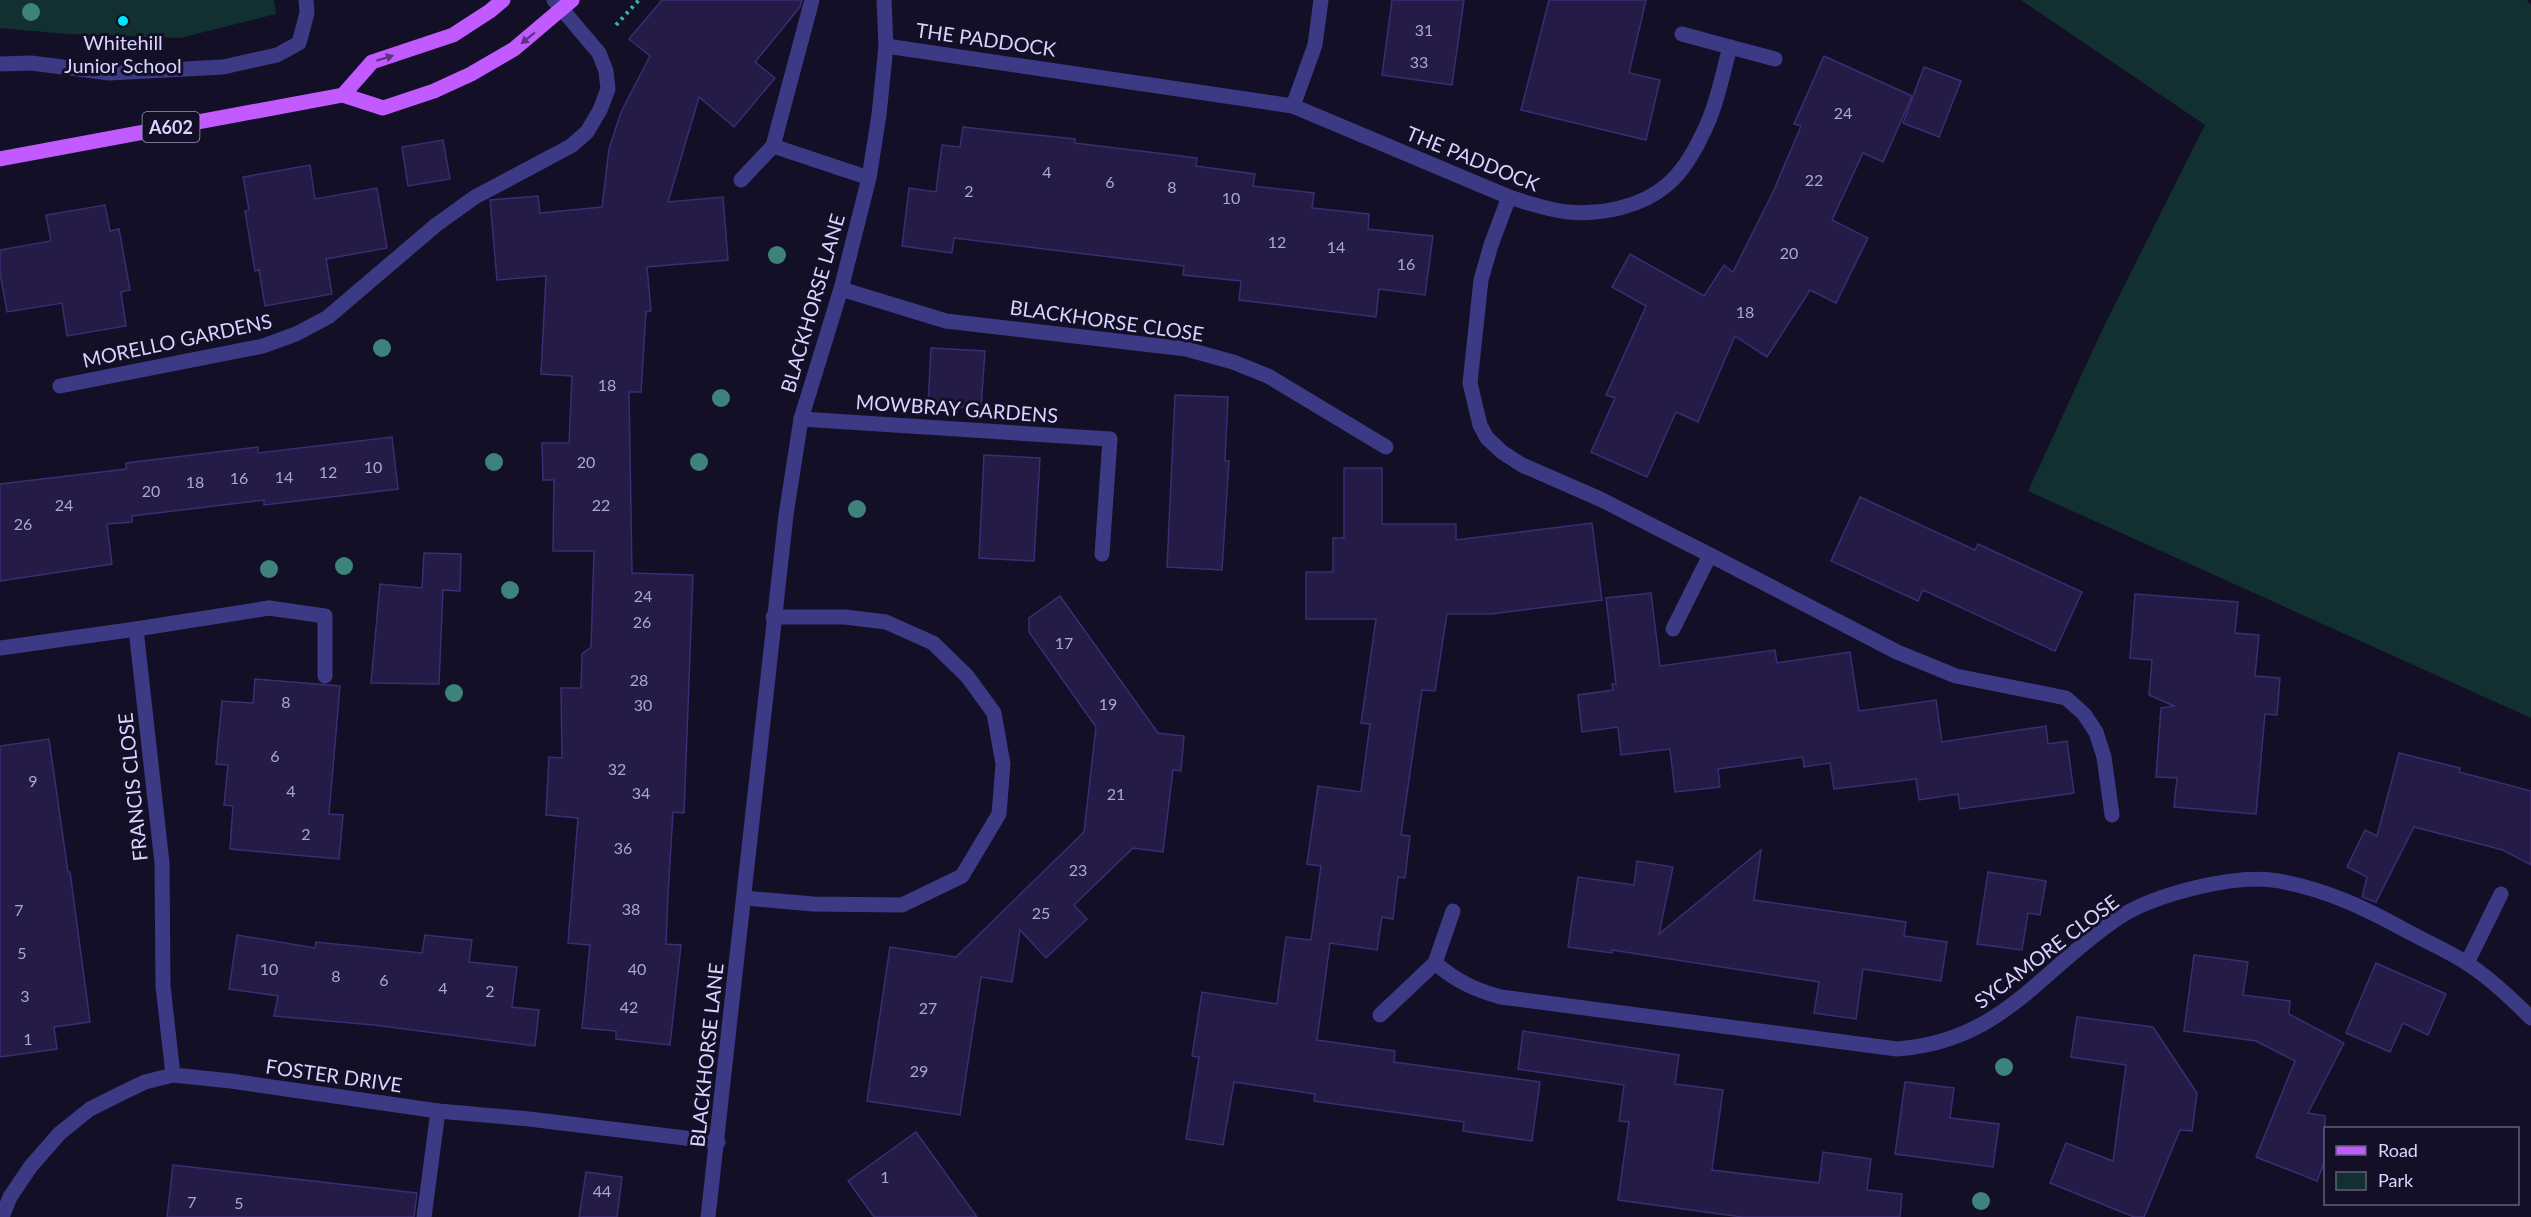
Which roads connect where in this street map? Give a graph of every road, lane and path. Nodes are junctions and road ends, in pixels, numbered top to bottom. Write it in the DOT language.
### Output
graph roads {
  1 [pos="306,0"];
  2 [pos="503,0"];
  3 [pos="812,0"];
  4 [pos="884,0"];
  5 [pos="1321,0"];
  6 [pos="563,3"];
  7 [pos="1682,34"];
  8 [pos="886,46"];
  9 [pos="1730,47"];
  10 [pos="1775,59"];
  11 [pos="0,64"];
  12 [pos="343,95"];
  13 [pos="1293,106"];
  14 [pos="773,146"];
  15 [pos="2,155"];
  16 [pos="869,178"];
  17 [pos="741,180"];
  18 [pos="1509,197"];
  19 [pos="841,289"];
  20 [pos="60,386"];
  21 [pos="801,419"];
  22 [pos="1386,447"];
  23 [pos="1102,554"];
  24 [pos="1710,555"];
  25 [pos="773,617"];
  26 [pos="136,629"];
  27 [pos="1673,629"];
  28 [pos="0,648"];
  29 [pos="325,676"];
  30 [pos="2112,815"];
  31 [pos="2501,894"];
  32 [pos="745,898"];
  33 [pos="1453,911"];
  34 [pos="1435,963"];
  35 [pos="2467,963"];
  36 [pos="1380,1015"];
  37 [pos="2531,1018"];
  38 [pos="173,1075"];
  39 [pos="438,1111"];
  40 [pos="718,1142"];
  41 [pos="2,1217"];
  42 [pos="424,1217"];
  43 [pos="708,1217"];
  1 -- 11 [label="street"];
  12 -- 2 [label="main road, one-way"];
  3 -- 14 [label="street"];
  4 -- 8 [label="street, BLACKHORSE LANE"];
  5 -- 13 [label="street"];
  6 -- 12 [label="main road, A602, one-way"];
  6 -- 20 [label="street, MORELLO GARDENS"];
  7 -- 9 [label="street"];
  8 -- 13 [label="street, THE PADDOCK"];
  8 -- 16 [label="street, BLACKHORSE LANE"];
  9 -- 10 [label="street"];
  9 -- 18 [label="street, THE PADDOCK"];
  12 -- 15 [label="main road, A602"];
  13 -- 18 [label="street, THE PADDOCK"];
  14 -- 16 [label="street"];
  14 -- 17 [label="street"];
  16 -- 19 [label="street, BLACKHORSE LANE"];
  18 -- 24 [label="street"];
  19 -- 21 [label="street, BLACKHORSE LANE"];
  19 -- 22 [label="street, BLACKHORSE CLOSE"];
  21 -- 23 [label="street, MOWBRAY GARDENS"];
  21 -- 25 [label="street, BLACKHORSE LANE"];
  24 -- 27 [label="street"];
  24 -- 30 [label="street"];
  25 -- 32 [label="street, BLACKHORSE LANE"];
  25 -- 32 [label="street"];
  26 -- 28 [label="street"];
  26 -- 29 [label="street"];
  26 -- 38 [label="street, FRANCIS CLOSE"];
  31 -- 35 [label="street"];
  32 -- 40 [label="street, BLACKHORSE LANE"];
  33 -- 34 [label="street"];
  34 -- 35 [label="street, SYCAMORE CLOSE"];
  34 -- 36 [label="street"];
  35 -- 37 [label="street, SYCAMORE CLOSE"];
  38 -- 39 [label="street, FOSTER DRIVE"];
  38 -- 41 [label="street, FOSTER DRIVE"];
  39 -- 40 [label="street, FOSTER DRIVE"];
  39 -- 42 [label="street"];
  40 -- 43 [label="street, BLACKHORSE LANE"];
}
